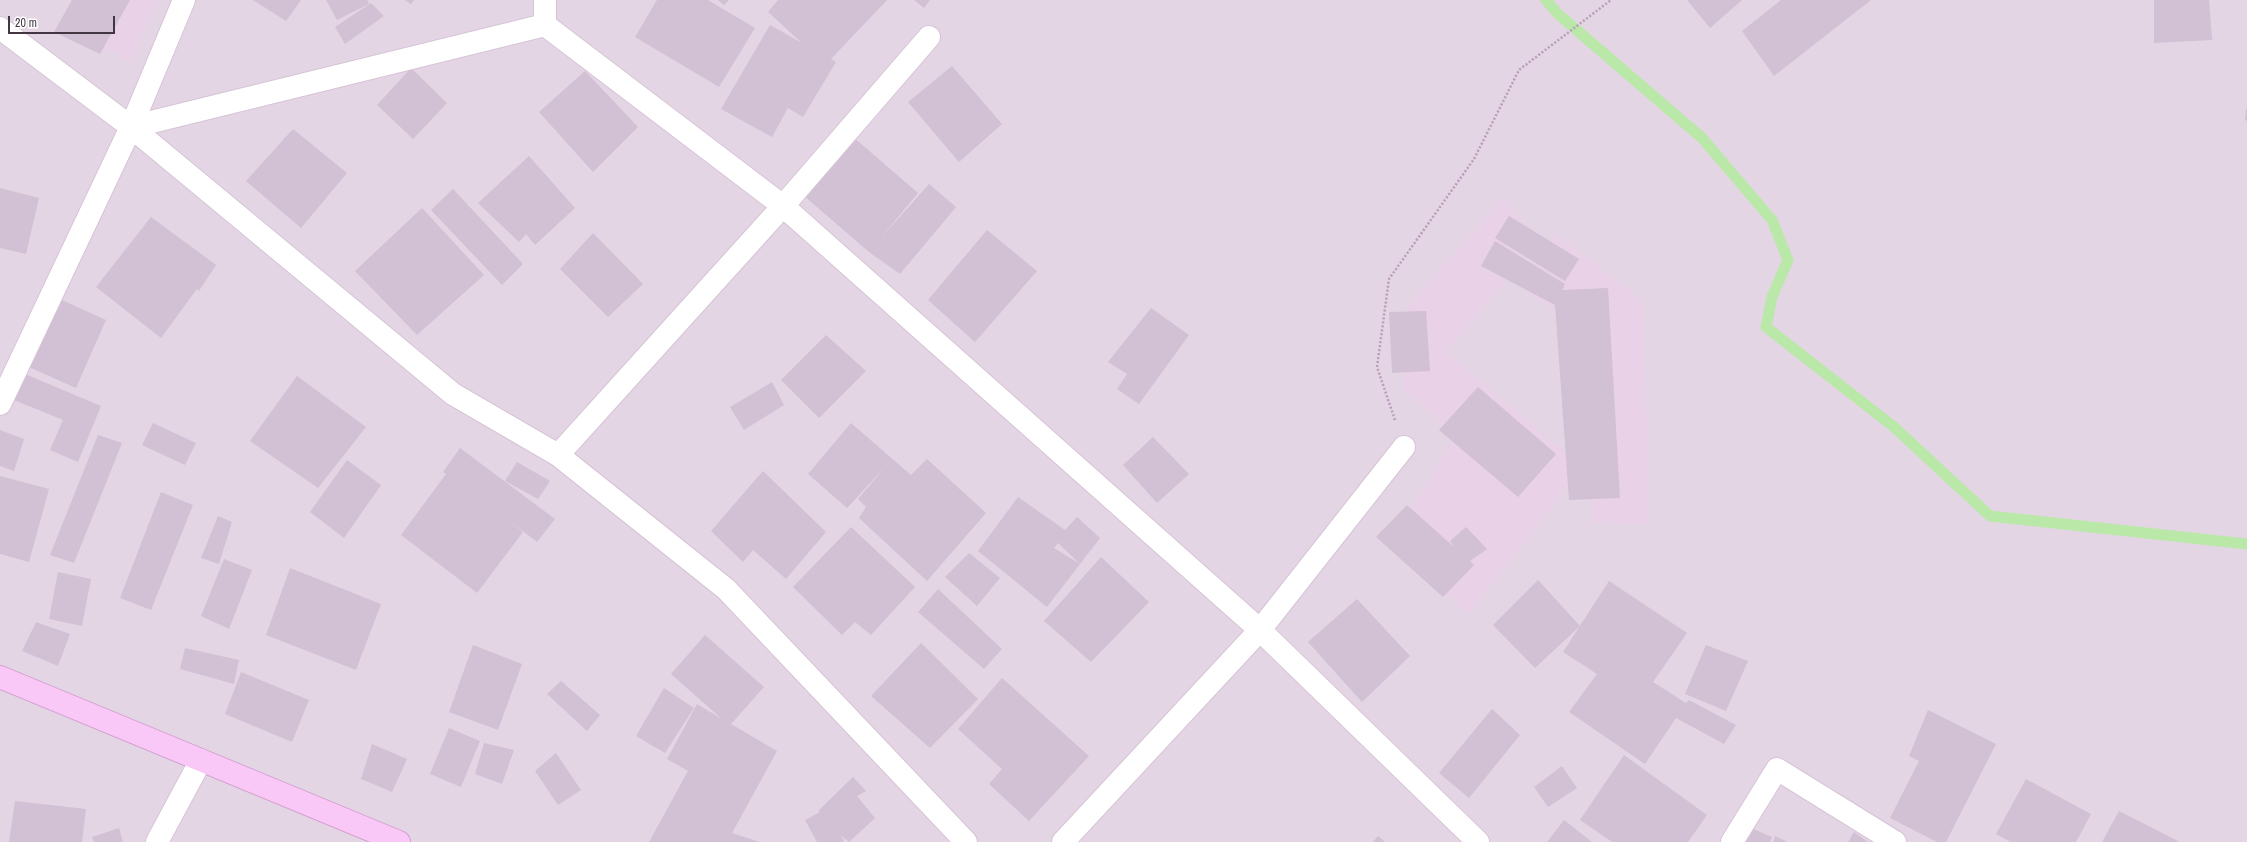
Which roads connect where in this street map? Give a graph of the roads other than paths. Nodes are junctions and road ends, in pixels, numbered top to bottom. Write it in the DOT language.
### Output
graph roads {
  1 [pos="184,0"];
  2 [pos="545,0"];
  3 [pos="545,25"];
  4 [pos="0,28"];
  5 [pos="929,37"];
  6 [pos="131,127"];
  7 [pos="783,206"];
  8 [pos="0,404"];
  9 [pos="1404,447"];
  10 [pos="558,456"];
  11 [pos="1260,630"];
  12 [pos="0,678"];
  13 [pos="201,760"];
  14 [pos="157,842"];
  15 [pos="399,842"];
  16 [pos="966,842"];
  17 [pos="1063,842"];
  18 [pos="1478,842"];
  19 [pos="1732,842"];
  20 [pos="1895,842"];
  1 -- 6 [label="street"];
  2 -- 3 [label="street"];
  3 -- 6 [label="street"];
  3 -- 7 [label="street"];
  4 -- 6 [label="street"];
  5 -- 7 [label="street"];
  6 -- 8 [label="street"];
  6 -- 10 [label="street"];
  7 -- 10 [label="street"];
  7 -- 11 [label="street"];
  9 -- 11 [label="street"];
  10 -- 16 [label="street"];
  11 -- 17 [label="street"];
  11 -- 18 [label="street"];
  12 -- 13 [label="main road"];
  13 -- 14 [label="street"];
  13 -- 15 [label="main road"];
  19 -- 20 [label="street"];
}
